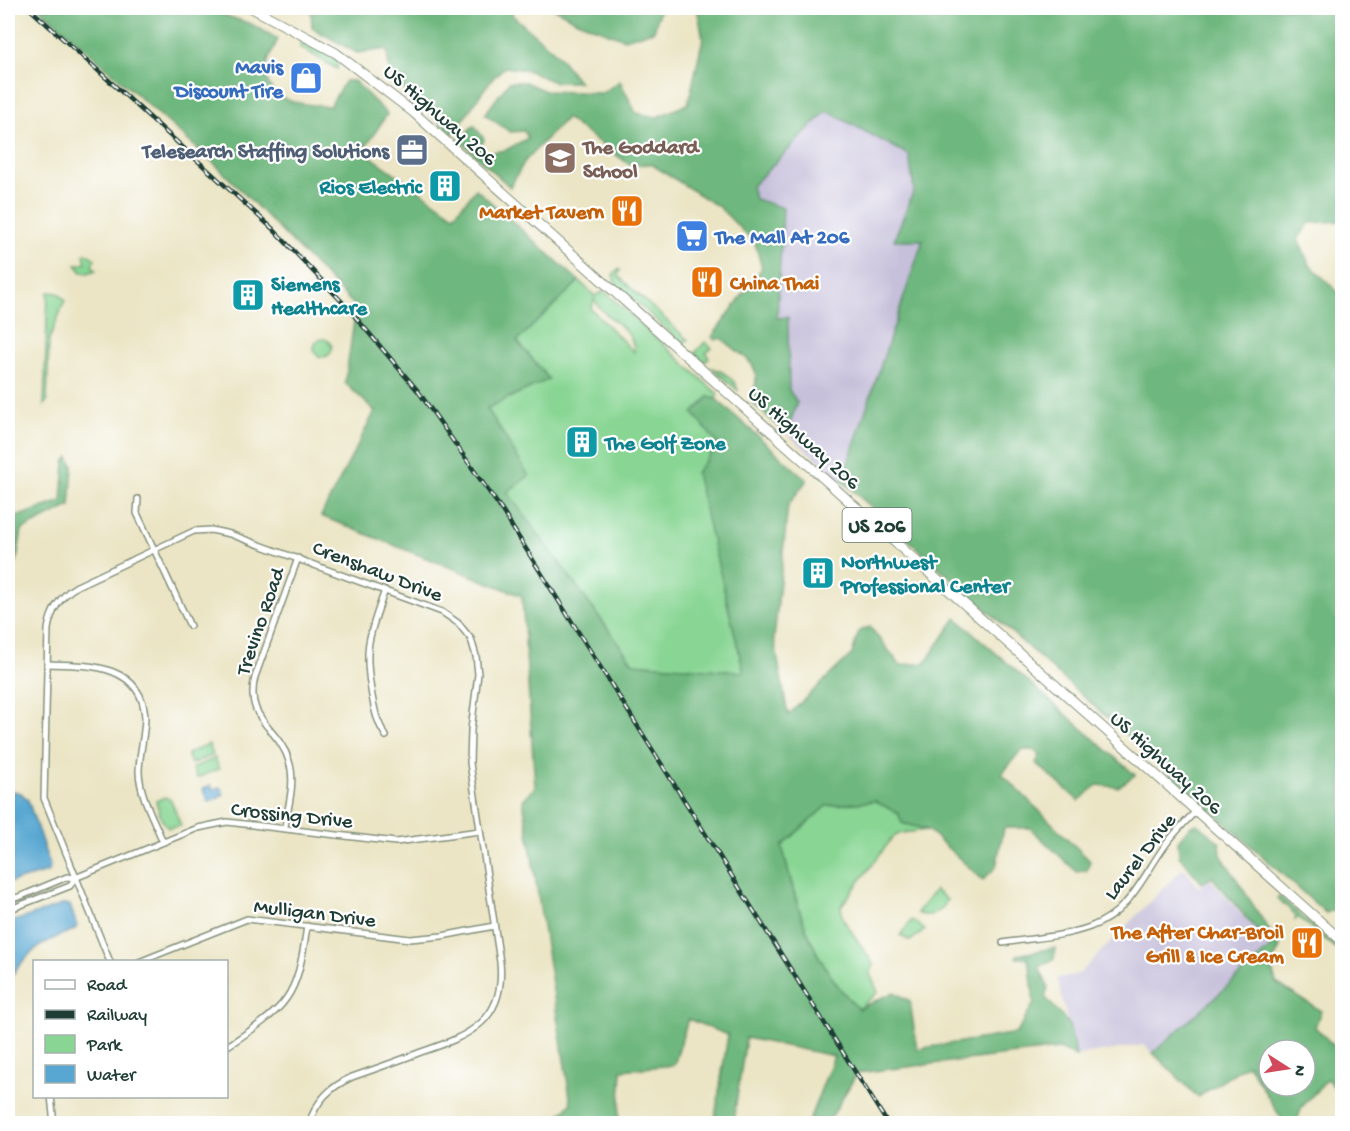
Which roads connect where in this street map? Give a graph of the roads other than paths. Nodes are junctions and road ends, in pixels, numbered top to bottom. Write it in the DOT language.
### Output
graph roads {
  1 [pos="252,8"];
  2 [pos="138,499"];
  3 [pos="153,550"];
  4 [pos="298,558"];
  5 [pos="386,590"];
  6 [pos="190,626"];
  7 [pos="47,664"];
  8 [pos="386,736"];
  9 [pos="1195,812"];
  10 [pos="285,827"];
  11 [pos="480,831"];
  12 [pos="164,842"];
  13 [pos="75,878"];
  14 [pos="8,899"];
  15 [pos="8,910"];
  16 [pos="307,926"];
  17 [pos="494,926"];
  18 [pos="1342,942"];
  19 [pos="1003,943"];
  20 [pos="109,960"];
  21 [pos="144,960"];
  22 [pos="228,1046"];
  23 [pos="51,1098"];
  24 [pos="54,1124"];
  25 [pos="309,1124"];
  1 -- 9 [label="highway, US Highway 206 / US 206"];
  2 -- 3 [label="street"];
  3 -- 4 [label="street, Crenshaw Drive"];
  3 -- 6 [label="street"];
  3 -- 7 [label="street, Crenshaw Drive"];
  4 -- 5 [label="street, Crenshaw Drive"];
  4 -- 10 [label="street, Trevino Road"];
  5 -- 8 [label="street"];
  5 -- 11 [label="street, Crenshaw Drive"];
  7 -- 12 [label="street"];
  7 -- 13 [label="street, Crenshaw Drive"];
  9 -- 18 [label="highway, US Highway 206 / US 206"];
  9 -- 19 [label="street, Laurel Drive"];
  10 -- 11 [label="street, Crossing Drive"];
  10 -- 12 [label="street, Crossing Drive"];
  11 -- 17 [label="street, Crenshaw Drive"];
  12 -- 13 [label="street, Crossing Drive"];
  13 -- 14 [label="street, Crossing Drive"];
  13 -- 15 [label="street, Crossing Drive"];
  13 -- 20 [label="street, Crenshaw Drive"];
  16 -- 17 [label="street, Mulligan Drive"];
  16 -- 21 [label="street, Mulligan Drive"];
  16 -- 22 [label="street"];
  17 -- 25 [label="street, Crenshaw Drive"];
  23 -- 24 [label="street"];
}
